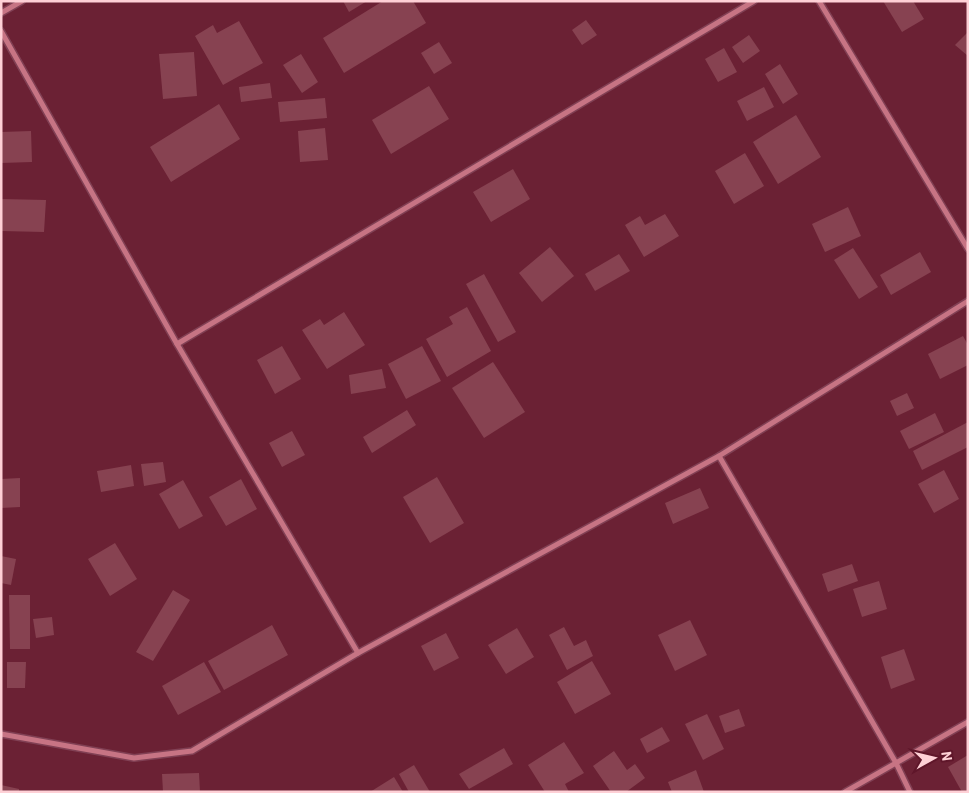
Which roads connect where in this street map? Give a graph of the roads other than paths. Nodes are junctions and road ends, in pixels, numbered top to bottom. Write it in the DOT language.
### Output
graph roads {
  1 [pos="22,1"];
  2 [pos="754,1"];
  3 [pos="819,1"];
  4 [pos="1,13"];
  5 [pos="1,31"];
  6 [pos="968,249"];
  7 [pos="968,301"];
  8 [pos="177,344"];
  9 [pos="719,456"];
  10 [pos="358,653"];
  11 [pos="968,722"];
  12 [pos="1,734"];
  13 [pos="896,763"];
  14 [pos="845,792"];
  15 [pos="910,792"];
  1 -- 4 [label="street"];
  2 -- 8 [label="street"];
  3 -- 6 [label="street"];
  5 -- 8 [label="street"];
  7 -- 9 [label="street"];
  8 -- 10 [label="street"];
  9 -- 10 [label="street"];
  9 -- 13 [label="street"];
  10 -- 12 [label="street"];
  11 -- 13 [label="street"];
  13 -- 14 [label="street"];
  13 -- 15 [label="street"];
}
